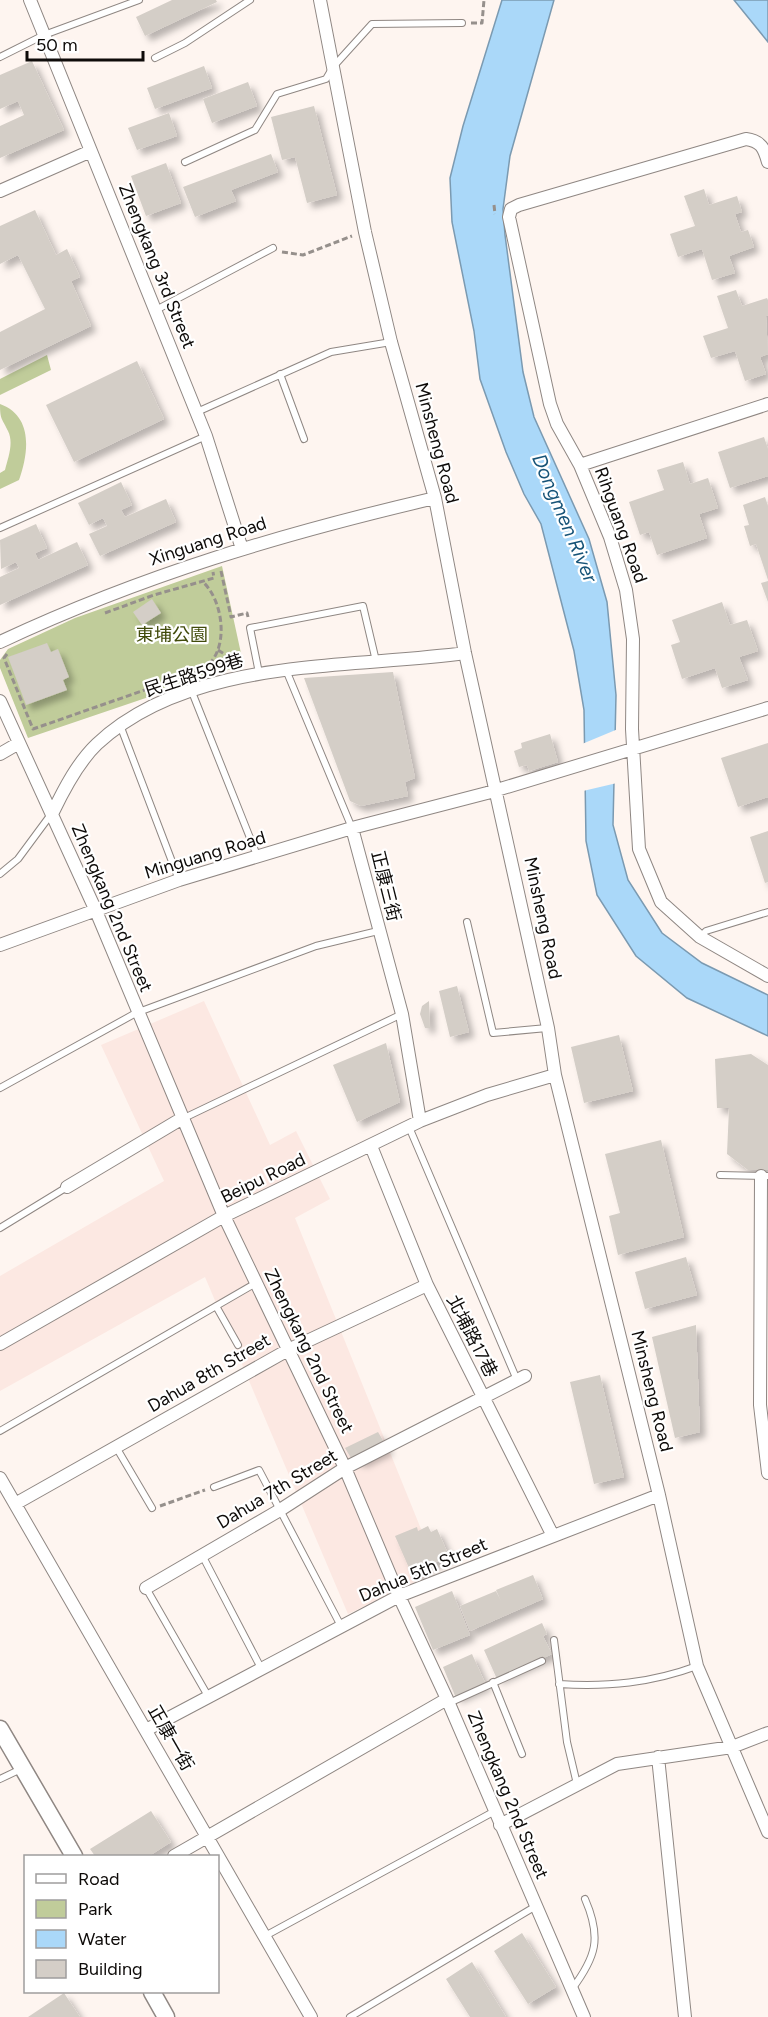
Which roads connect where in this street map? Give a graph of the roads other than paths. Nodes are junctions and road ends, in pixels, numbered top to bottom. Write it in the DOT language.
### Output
graph roads {
  1 [pos="30,0"];
  2 [pos="138,0"];
  3 [pos="250,0"];
  4 [pos="320,0"];
  5 [pos="462,23"];
  6 [pos="45,35"];
  7 [pos="0,57"];
  8 [pos="155,58"];
  9 [pos="333,67"];
  10 [pos="91,151"];
  11 [pos="185,162"];
  12 [pos="768,162"];
  13 [pos="0,191"];
  14 [pos="273,248"];
  15 [pos="156,310"];
  16 [pos="391,342"];
  17 [pos="280,374"];
  18 [pos="768,404"];
  19 [pos="197,412"];
  20 [pos="206,436"];
  21 [pos="304,439"];
  22 [pos="580,465"];
  23 [pos="435,498"];
  24 [pos="0,528"];
  25 [pos="242,549"];
  26 [pos="0,642"];
  27 [pos="465,653"];
  28 [pos="376,661"];
  29 [pos="286,670"];
  30 [pos="259,673"];
  31 [pos="192,692"];
  32 [pos="0,701"];
  33 [pos="768,708"];
  34 [pos="120,725"];
  35 [pos="19,743"];
  36 [pos="634,749"];
  37 [pos="0,754"];
  38 [pos="496,790"];
  39 [pos="53,812"];
  40 [pos="352,828"];
  41 [pos="258,858"];
  42 [pos="0,873"];
  43 [pos="180,880"];
  44 [pos="96,911"];
  45 [pos="768,912"];
  46 [pos="467,922"];
  47 [pos="378,931"];
  48 [pos="700,937"];
  49 [pos="1,947"];
  50 [pos="768,976"];
  51 [pos="136,1013"];
  52 [pos="402,1014"];
  53 [pos="548,1028"];
  54 [pos="555,1075"];
  55 [pos="0,1088"];
  56 [pos="181,1119"];
  57 [pos="415,1124"];
  58 [pos="371,1146"];
  59 [pos="720,1175"];
  60 [pos="764,1176"];
  61 [pos="67,1187"];
  62 [pos="224,1216"];
  63 [pos="0,1228"];
  64 [pos="256,1283"];
  65 [pos="427,1286"];
  66 [pos="216,1306"];
  67 [pos="0,1344"];
  68 [pos="238,1345"];
  69 [pos="288,1350"];
  70 [pos="521,1378"];
  71 [pos="483,1397"];
  72 [pos="0,1431"];
  73 [pos="116,1447"];
  74 [pos="345,1468"];
  75 [pos="768,1473"];
  76 [pos="0,1478"];
  77 [pos="214,1487"];
  78 [pos="659,1495"];
  79 [pos="15,1504"];
  80 [pos="152,1508"];
  81 [pos="280,1510"];
  82 [pos="553,1536"];
  83 [pos="202,1554"];
  84 [pos="146,1588"];
  85 [pos="399,1596"];
  86 [pos="341,1626"];
  87 [pos="554,1640"];
  88 [pos="542,1661"];
  89 [pos="698,1666"];
  90 [pos="261,1668"];
  91 [pos="493,1682"];
  92 [pos="559,1684"];
  93 [pos="208,1696"];
  94 [pos="448,1701"];
  95 [pos="0,1729"];
  96 [pos="146,1730"];
  97 [pos="768,1733"];
  98 [pos="732,1747"];
  99 [pos="522,1754"];
  100 [pos="658,1757"];
  101 [pos="23,1768"];
  102 [pos="0,1779"];
  103 [pos="577,1785"];
  104 [pos="495,1811"];
  105 [pos="500,1825"];
  106 [pos="768,1832"];
  107 [pos="208,1837"];
  108 [pos="73,1855"];
  109 [pos="177,1855"];
  110 [pos="218,1855"];
  111 [pos="219,1856"];
  112 [pos="585,1899"];
  113 [pos="536,1906"];
  114 [pos="265,1936"];
  115 [pos="571,1989"];
  116 [pos="153,1993"];
  117 [pos="166,2017"];
  118 [pos="311,2017"];
  119 [pos="350,2017"];
  120 [pos="584,2017"];
  121 [pos="685,2017"];
  1 -- 6 [label="street, Zhengkang 3rd Street"];
  2 -- 6 [label="lane"];
  3 -- 8 [label="lane"];
  4 -- 9 [label="street, Minsheng Road"];
  5 -- 9 [label="lane"];
  6 -- 7 [label="lane"];
  6 -- 10 [label="street, Zhengkang 3rd Street"];
  9 -- 11 [label="lane"];
  9 -- 16 [label="street, Minsheng Road"];
  10 -- 13 [label="street"];
  10 -- 15 [label="street, Zhengkang 3rd Street"];
  12 -- 22 [label="street, Rihguang Road"];
  14 -- 15 [label="lane"];
  15 -- 19 [label="street, Zhengkang 3rd Street"];
  16 -- 17 [label="lane"];
  16 -- 23 [label="street, Minsheng Road"];
  17 -- 19 [label="lane"];
  17 -- 21 [label="lane"];
  18 -- 22 [label="street"];
  19 -- 20 [label="street, Zhengkang 3rd Street"];
  20 -- 24 [label="lane"];
  20 -- 25 [label="street, Zhengkang 3rd Street"];
  22 -- 36 [label="street, Rihguang Road"];
  23 -- 25 [label="street, Xinguang Road"];
  23 -- 27 [label="street, Minsheng Road"];
  25 -- 26 [label="street, Xinguang Road"];
  27 -- 28 [label="street, 民生路599巷"];
  27 -- 38 [label="street, Minsheng Road"];
  28 -- 29 [label="street, 民生路599巷"];
  28 -- 30 [label="lane"];
  29 -- 30 [label="street, 民生路599巷"];
  29 -- 40 [label="lane, 正康三街"];
  30 -- 31 [label="street, 民生路599巷"];
  31 -- 34 [label="street, 民生路599巷"];
  31 -- 41 [label="lane"];
  32 -- 35 [label="street, Zhengkang 2nd Street"];
  33 -- 36 [label="street"];
  34 -- 39 [label="street, 民生路599巷"];
  34 -- 43 [label="lane"];
  35 -- 37 [label="street"];
  35 -- 39 [label="street, Zhengkang 2nd Street"];
  36 -- 38 [label="street"];
  36 -- 48 [label="street, Rihguang Road"];
  38 -- 40 [label="street, Minguang Road"];
  38 -- 53 [label="street, Minsheng Road"];
  39 -- 42 [label="lane"];
  39 -- 44 [label="street, Zhengkang 2nd Street"];
  40 -- 41 [label="street, Minguang Road"];
  40 -- 47 [label="street, 正康三街"];
  41 -- 43 [label="street, Minguang Road"];
  43 -- 44 [label="street, Minguang Road"];
  44 -- 49 [label="street, Minguang Road"];
  44 -- 51 [label="street, Zhengkang 2nd Street"];
  45 -- 48 [label="lane"];
  46 -- 53 [label="lane"];
  47 -- 51 [label="lane"];
  47 -- 52 [label="street, 正康三街"];
  48 -- 50 [label="street, Rihguang Road"];
  51 -- 55 [label="lane"];
  51 -- 56 [label="street, Zhengkang 2nd Street"];
  52 -- 56 [label="lane"];
  52 -- 57 [label="street, 正康三街"];
  53 -- 54 [label="street, Minsheng Road"];
  54 -- 57 [label="street, Beipu Road"];
  54 -- 78 [label="street, Minsheng Road"];
  56 -- 61 [label="street"];
  56 -- 62 [label="street, Zhengkang 2nd Street"];
  57 -- 58 [label="street, Beipu Road"];
  57 -- 70 [label="lane"];
  58 -- 62 [label="street, Beipu Road"];
  58 -- 65 [label="street, 北埔路17巷"];
  59 -- 60 [label="lane"];
  60 -- 75 [label="street"];
  61 -- 63 [label="lane"];
  62 -- 64 [label="street, Zhengkang 2nd Street"];
  62 -- 67 [label="street, Beipu Road"];
  64 -- 66 [label="lane"];
  64 -- 69 [label="street, Zhengkang 2nd Street"];
  65 -- 69 [label="street, Dahua 8th Street"];
  65 -- 71 [label="street, 北埔路17巷"];
  66 -- 68 [label="lane"];
  66 -- 72 [label="lane"];
  69 -- 73 [label="street, Dahua 8th Street"];
  69 -- 74 [label="street, Zhengkang 2nd Street"];
  70 -- 71 [label="street, Dahua 7th Street"];
  71 -- 74 [label="street, Dahua 7th Street"];
  71 -- 82 [label="street, 北埔路17巷"];
  73 -- 79 [label="street, Dahua 8th Street"];
  73 -- 80 [label="lane"];
  74 -- 81 [label="street, Dahua 7th Street"];
  74 -- 85 [label="street, Zhengkang 2nd Street"];
  76 -- 79 [label="street, 正康一街"];
  77 -- 81 [label="lane"];
  78 -- 82 [label="street, Dahua 5th Street"];
  78 -- 89 [label="street, Minsheng Road"];
  79 -- 96 [label="street, 正康一街"];
  81 -- 83 [label="street, Dahua 7th Street"];
  81 -- 86 [label="lane"];
  82 -- 85 [label="street, Dahua 5th Street"];
  83 -- 84 [label="street, Dahua 7th Street"];
  83 -- 90 [label="lane"];
  84 -- 93 [label="lane"];
  85 -- 86 [label="street, Dahua 5th Street"];
  85 -- 94 [label="street, Zhengkang 2nd Street"];
  86 -- 90 [label="street, Dahua 5th Street"];
  87 -- 92 [label="lane"];
  88 -- 91 [label="lane"];
  89 -- 92 [label="lane"];
  89 -- 98 [label="street, Minsheng Road"];
  90 -- 93 [label="street, Dahua 5th Street"];
  91 -- 94 [label="lane"];
  91 -- 99 [label="lane"];
  92 -- 103 [label="lane"];
  93 -- 96 [label="street, Dahua 5th Street"];
  94 -- 104 [label="street, Zhengkang 2nd Street"];
  94 -- 107 [label="street"];
  95 -- 101 [label="street"];
  96 -- 107 [label="street, 正康一街"];
  97 -- 98 [label="street"];
  98 -- 100 [label="street"];
  98 -- 106 [label="street, Minsheng Road"];
  100 -- 103 [label="street"];
  100 -- 121 [label="street"];
  101 -- 102 [label="lane"];
  101 -- 108 [label="street"];
  103 -- 105 [label="street"];
  104 -- 105 [label="street, Zhengkang 2nd Street"];
  104 -- 114 [label="lane"];
  105 -- 113 [label="street, Zhengkang 2nd Street"];
  107 -- 109 [label="street"];
  107 -- 110 [label="street, 正康一街"];
  111 -- 114 [label="street, 正康一街"];
  112 -- 115 [label="lane"];
  113 -- 115 [label="street, Zhengkang 2nd Street"];
  113 -- 119 [label="lane"];
  114 -- 118 [label="street, 正康一街"];
  115 -- 120 [label="street, Zhengkang 2nd Street"];
  116 -- 117 [label="street"];
}
